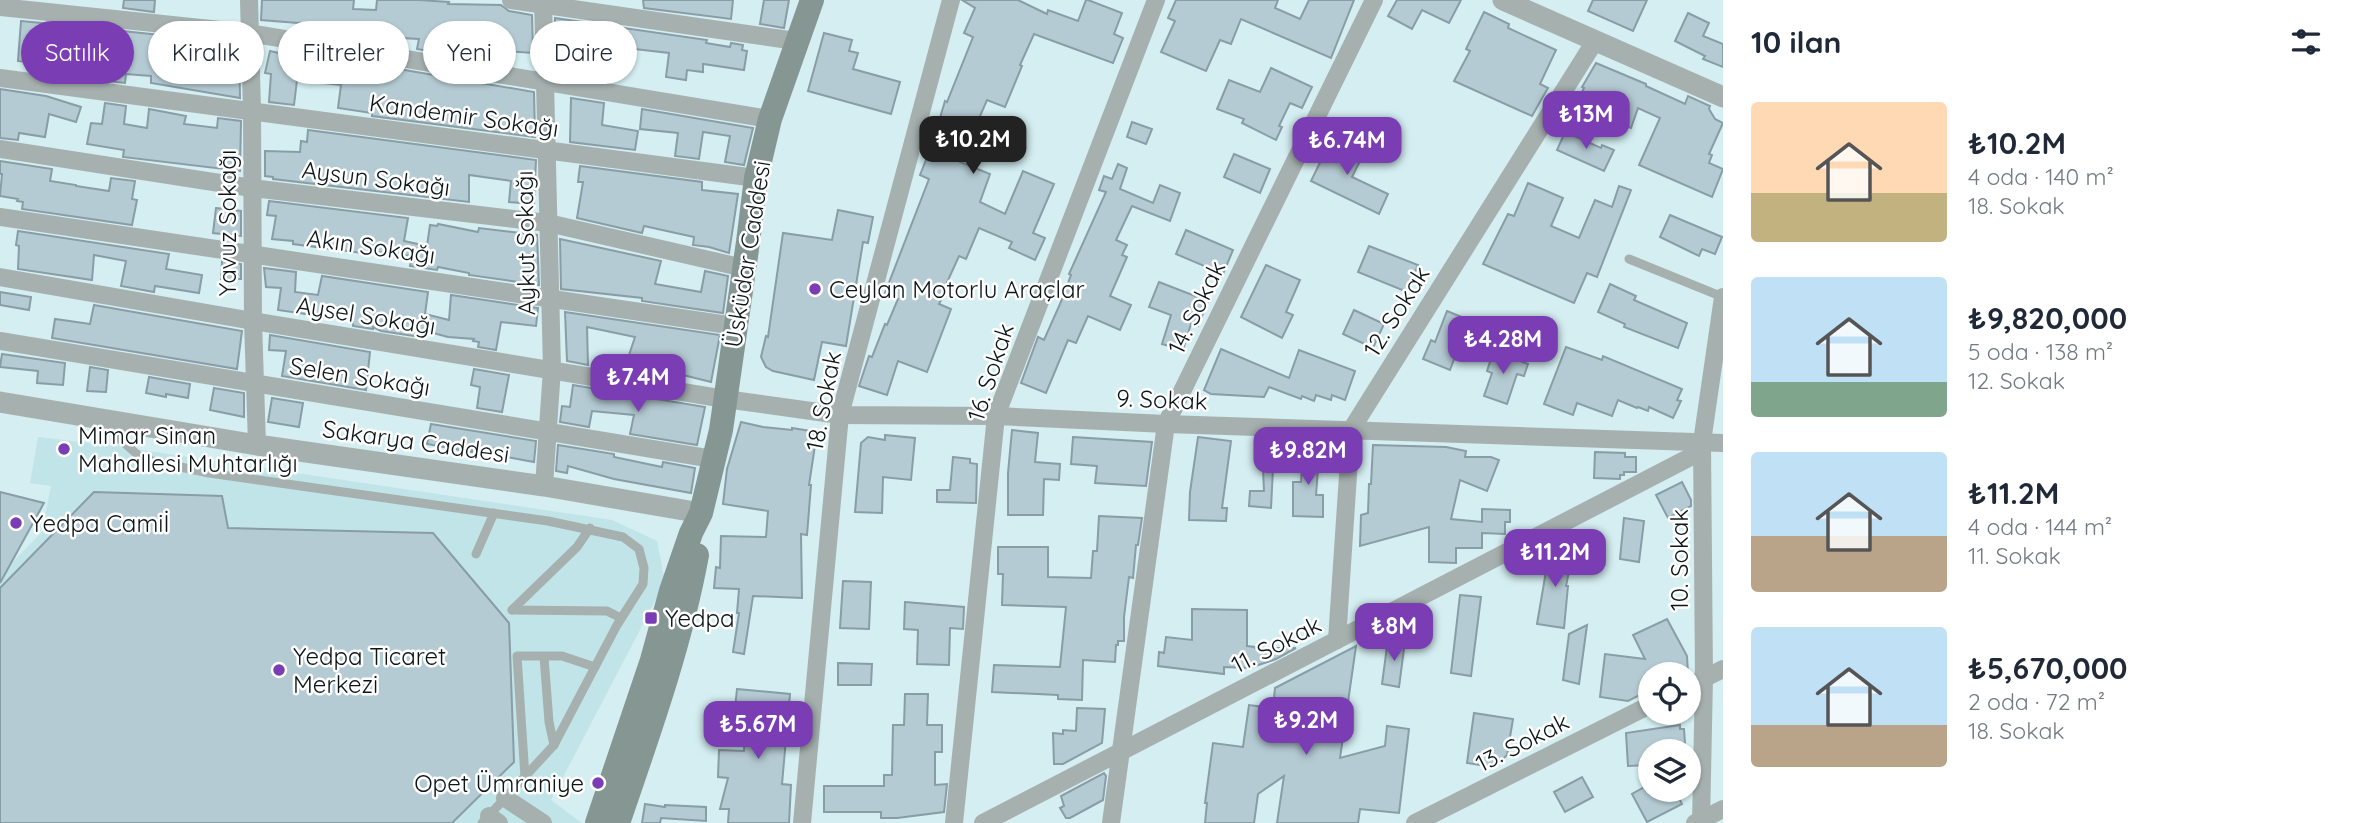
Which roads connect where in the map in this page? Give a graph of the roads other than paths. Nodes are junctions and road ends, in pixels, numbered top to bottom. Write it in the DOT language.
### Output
graph roads {
  1 [pos="248,0"];
  2 [pos="510,0"];
  3 [pos="812,0"];
  4 [pos="951,0"];
  5 [pos="1156,0"];
  6 [pos="1374,0"];
  7 [pos="1503,0"];
  8 [pos="543,2"];
  9 [pos="0,7"];
  10 [pos="249,21"];
  11 [pos="544,21"];
  12 [pos="148,22"];
  13 [pos="264,35"];
  14 [pos="796,41"];
  15 [pos="1595,41"];
  16 [pos="530,77"];
  17 [pos="0,78"];
  18 [pos="251,84"];
  19 [pos="546,84"];
  20 [pos="570,84"];
  21 [pos="1723,97"];
  22 [pos="252,110"];
  23 [pos="770,118"];
  24 [pos="0,149"];
  25 [pos="548,151"];
  26 [pos="756,178"];
  27 [pos="252,188"];
  28 [pos="0,216"];
  29 [pos="548,223"];
  30 [pos="251,253"];
  31 [pos="1629,260"];
  32 [pos="744,268"];
  33 [pos="0,277"];
  34 [pos="550,297"];
  35 [pos="1723,297"];
  36 [pos="253,321"];
  37 [pos="735,326"];
  38 [pos="0,341"];
  39 [pos="552,369"];
  40 [pos="255,383"];
  41 [pos="725,399"];
  42 [pos="0,402"];
  43 [pos="68,413"];
  44 [pos="0,415"];
  45 [pos="839,415"];
  46 [pos="996,416"];
  47 [pos="103,419"];
  48 [pos="1166,424"];
  49 [pos="1351,430"];
  50 [pos="547,432"];
  51 [pos="1723,443"];
  52 [pos="257,445"];
  53 [pos="1702,446"];
  54 [pos="713,459"];
  55 [pos="544,485"];
  56 [pos="494,513"];
  57 [pos="701,513"];
  58 [pos="590,528"];
  59 [pos="476,554"];
  60 [pos="621,618"];
  61 [pos="1337,640"];
  62 [pos="544,657"];
  63 [pos="1697,662"];
  64 [pos="595,667"];
  65 [pos="1723,668"];
  66 [pos="1701,679"];
  67 [pos="1638,711"];
  68 [pos="1697,725"];
  69 [pos="554,745"];
  70 [pos="1121,752"];
  71 [pos="525,778"];
  72 [pos="505,798"];
  73 [pos="1723,809"];
  74 [pos="490,821"];
  75 [pos="1699,822"];
  76 [pos="543,823"];
  77 [pos="597,823"];
  78 [pos="618,823"];
  79 [pos="803,823"];
  80 [pos="954,823"];
  81 [pos="983,823"];
  82 [pos="1111,823"];
  83 [pos="1415,823"];
  1 -- 10 [label="street, Yavuz Sokağı"];
  2 -- 8 [label="street"];
  3 -- 14 [label="main road, Üsküdar Caddesi"];
  4 -- 45 [label="street, 18. Sokak"];
  5 -- 46 [label="street, 16. Sokak"];
  6 -- 48 [label="street, 14. Sokak"];
  7 -- 15 [label="street"];
  8 -- 11 [label="street, Aykut Sokağı"];
  8 -- 14 [label="street"];
  9 -- 12 [label="street"];
  13 -- 16 [label="street"];
  14 -- 23 [label="main road, Üsküdar Caddesi"];
  15 -- 21 [label="street"];
  15 -- 49 [label="street, 12. Sokak"];
  17 -- 22 [label="street, Kandemir Sokağı"];
  18 -- 22 [label="street, Yavuz Sokağı"];
  19 -- 25 [label="street, Aykut Sokağı"];
  20 -- 23 [label="street"];
  22 -- 25 [label="street, Kandemir Sokağı"];
  22 -- 27 [label="street, Yavuz Sokağı"];
  23 -- 26 [label="main road, Üsküdar Caddesi"];
  24 -- 27 [label="street, Aysun Sokağı"];
  25 -- 26 [label="street, Kandemir Sokağı"];
  25 -- 29 [label="street, Aykut Sokağı"];
  26 -- 32 [label="main road, Üsküdar Caddesi"];
  27 -- 29 [label="street, Aysun Sokağı"];
  27 -- 30 [label="street, Yavuz Sokağı"];
  28 -- 30 [label="street, Akın Sokağı"];
  29 -- 32 [label="street, Aysun Sokağı"];
  29 -- 34 [label="street, Aykut Sokağı"];
  30 -- 34 [label="street, Akın Sokağı"];
  30 -- 36 [label="street, Yavuz Sokağı"];
  31 -- 35 [label="lane"];
  32 -- 37 [label="main road, Üsküdar Caddesi"];
  33 -- 36 [label="street, Aysel Sokağı"];
  34 -- 37 [label="street, Akın Sokağı"];
  34 -- 39 [label="street, Aykut Sokağı"];
  35 -- 53 [label="street, 10. Sokak"];
  36 -- 39 [label="street, Aysel Sokağı"];
  36 -- 40 [label="street, Yavuz Sokağı"];
  37 -- 41 [label="main road, Üsküdar Caddesi"];
  38 -- 40 [label="street, Selen Sokağı"];
  39 -- 41 [label="street, Aysel Sokağı"];
  39 -- 50 [label="street, Aykut Sokağı"];
  40 -- 50 [label="street, Selen Sokağı"];
  40 -- 52 [label="street, Yavuz Sokağı"];
  41 -- 45 [label="street, 9. Sokak"];
  41 -- 54 [label="main road, Üsküdar Caddesi"];
  42 -- 43 [label="street, Sakarya Caddesi"];
  43 -- 44 [label="street"];
  43 -- 47 [label="street, Sakarya Caddesi"];
  45 -- 46 [label="street, 9. Sokak"];
  45 -- 79 [label="street, 18. Sokak"];
  46 -- 48 [label="street, 9. Sokak"];
  46 -- 80 [label="street, 16. Sokak"];
  47 -- 52 [label="street, Sakarya Caddesi"];
  47 -- 56 [label="lane"];
  48 -- 49 [label="street, 9. Sokak"];
  48 -- 70 [label="street, 14. Sokak"];
  49 -- 53 [label="street, 9. Sokak"];
  49 -- 61 [label="street, 12. Sokak"];
  50 -- 54 [label="street, Selen Sokağı"];
  50 -- 55 [label="street, Aykut Sokağı"];
  51 -- 53 [label="street, 9. Sokak"];
  52 -- 55 [label="street, Sakarya Caddesi"];
  53 -- 61 [label="street, 11. Sokak"];
  53 -- 63 [label="street, 10. Sokak"];
  54 -- 57 [label="main road, Üsküdar Caddesi"];
  55 -- 57 [label="street, Sakarya Caddesi"];
  56 -- 58 [label="lane"];
  56 -- 59 [label="lane"];
  57 -- 77 [label="main road, Üsküdar Caddesi"];
  57 -- 78 [label="main road, Üsküdar Caddesi"];
  58 -- 60 [label="lane"];
  58 -- 60 [label="lane"];
  60 -- 64 [label="lane"];
  61 -- 70 [label="street, 11. Sokak"];
  62 -- 64 [label="lane"];
  62 -- 69 [label="lane"];
  62 -- 71 [label="lane"];
  64 -- 69 [label="lane"];
  65 -- 66 [label="street"];
  67 -- 83 [label="street, 13. Sokak"];
  68 -- 75 [label="street, 10. Sokak"];
  69 -- 71 [label="lane"];
  70 -- 81 [label="street, 11. Sokak"];
  70 -- 82 [label="street, 14. Sokak"];
  71 -- 72 [label="lane"];
  72 -- 74 [label="lane"];
  72 -- 76 [label="street"];
  73 -- 75 [label="street"];
}
